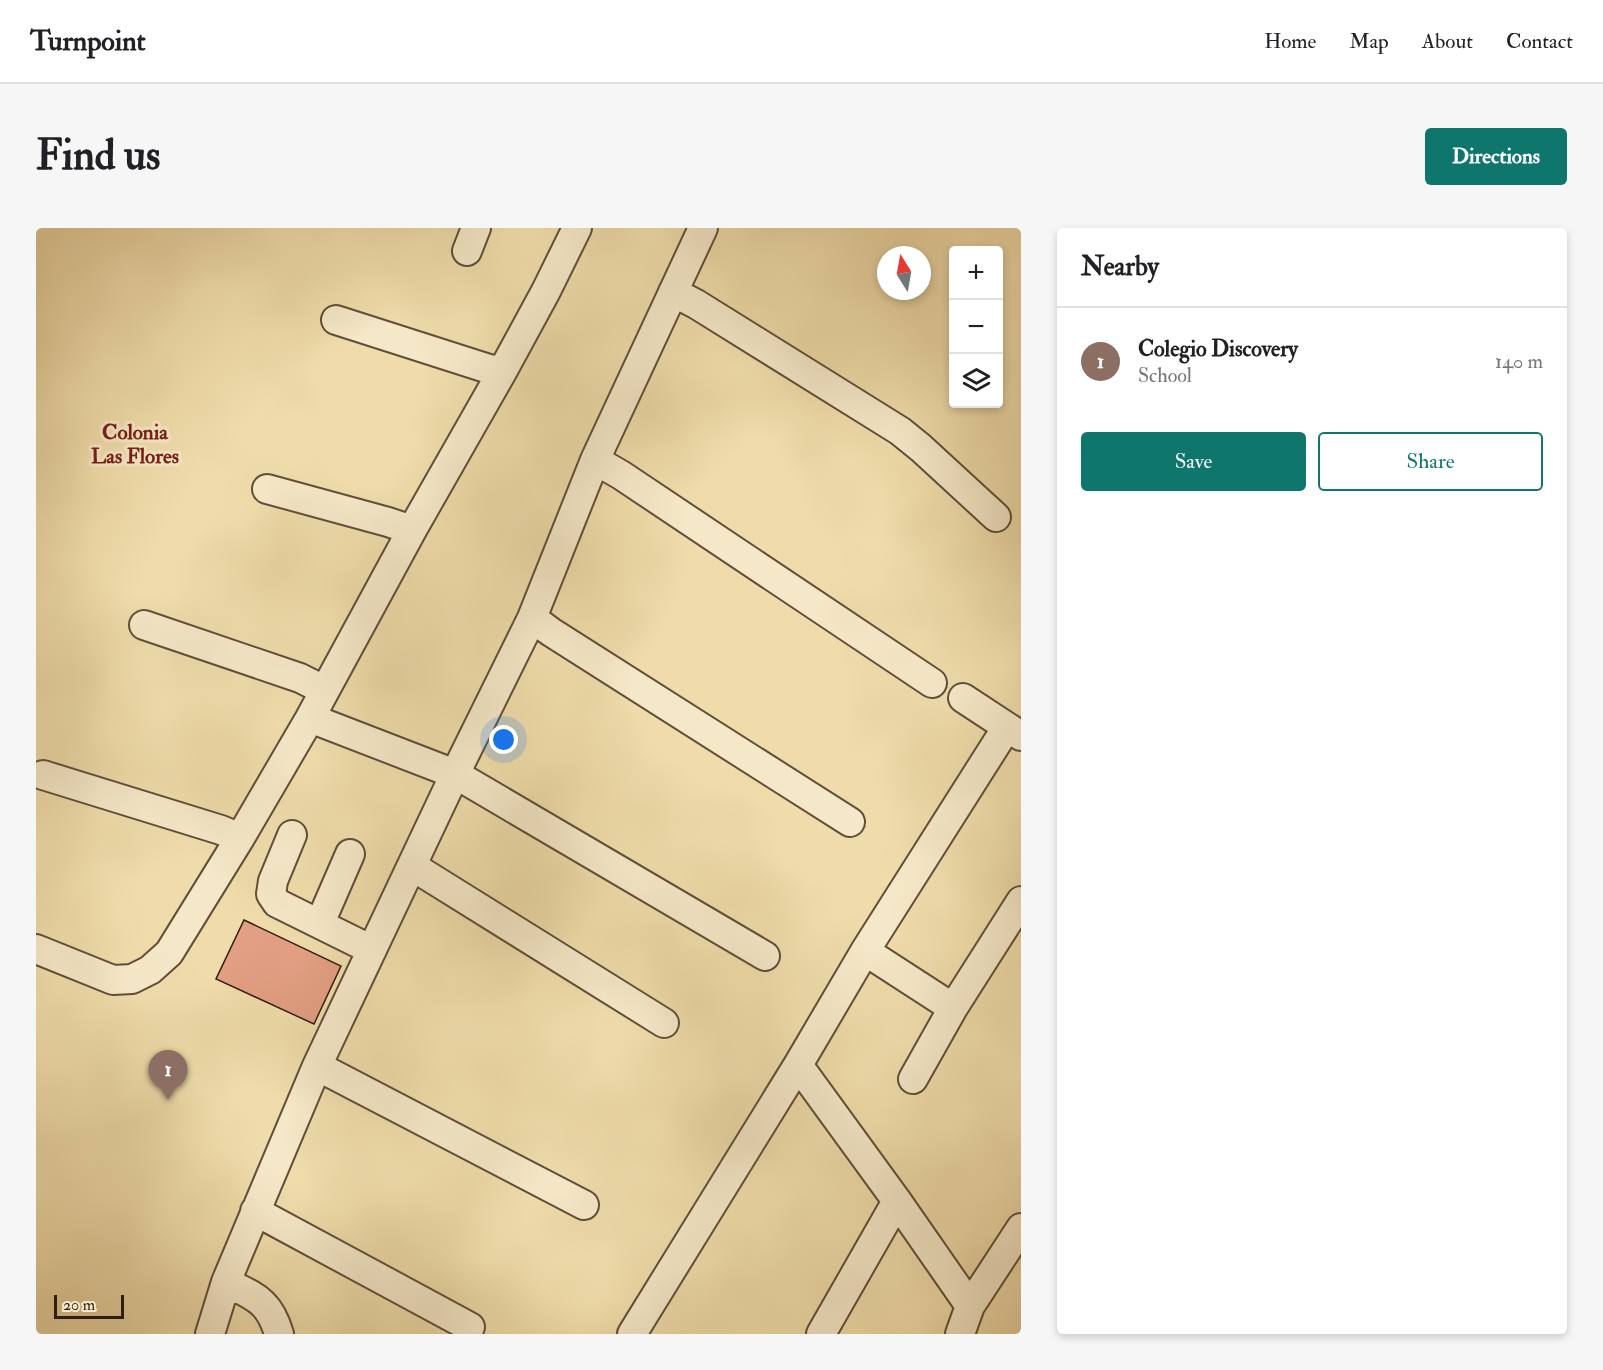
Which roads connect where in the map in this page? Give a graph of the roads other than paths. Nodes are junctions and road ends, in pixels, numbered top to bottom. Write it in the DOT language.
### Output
graph roads {
  1 [pos="577,228"];
  2 [pos="703,228"];
  3 [pos="673,292"];
  4 [pos="336,320"];
  5 [pos="502,372"];
  6 [pos="595,460"];
  7 [pos="267,489"];
  8 [pos="996,517"];
  9 [pos="412,530"];
  10 [pos="532,618"];
  11 [pos="144,625"];
  12 [pos="932,683"];
  13 [pos="324,690"];
  14 [pos="963,698"];
  15 [pos="310,718"];
  16 [pos="1014,732"];
  17 [pos="455,774"];
  18 [pos="43,775"];
  19 [pos="850,822"];
  20 [pos="292,835"];
  21 [pos="240,838"];
  22 [pos="350,854"];
  23 [pos="412,866"];
  24 [pos="1021,901"];
  25 [pos="320,923"];
  26 [pos="36,949"];
  27 [pos="372,950"];
  28 [pos="865,951"];
  29 [pos="765,956"];
  30 [pos="954,1008"];
  31 [pos="664,1023"];
  32 [pos="798,1065"];
  33 [pos="317,1066"];
  34 [pos="913,1078"];
  35 [pos="897,1201"];
  36 [pos="584,1205"];
  37 [pos="255,1211"];
  38 [pos="1021,1228"];
  39 [pos="226,1282"];
  40 [pos="970,1306"];
  41 [pos="470,1327"];
  42 [pos="210,1334"];
  43 [pos="279,1334"];
  44 [pos="632,1334"];
  45 [pos="821,1334"];
  46 [pos="960,1334"];
  1 -- 5 [label="street"];
  2 -- 3 [label="street"];
  3 -- 6 [label="street"];
  3 -- 8 [label="street"];
  4 -- 5 [label="street"];
  5 -- 9 [label="street"];
  6 -- 10 [label="street"];
  6 -- 12 [label="street"];
  7 -- 9 [label="street"];
  9 -- 13 [label="street"];
  10 -- 17 [label="street"];
  10 -- 19 [label="street"];
  11 -- 13 [label="street"];
  13 -- 15 [label="street"];
  14 -- 16 [label="street"];
  15 -- 17 [label="street"];
  15 -- 21 [label="street"];
  16 -- 28 [label="street"];
  17 -- 23 [label="street"];
  17 -- 29 [label="street"];
  18 -- 21 [label="street"];
  20 -- 25 [label="street"];
  21 -- 26 [label="street"];
  22 -- 25 [label="street"];
  23 -- 27 [label="street"];
  23 -- 31 [label="street"];
  24 -- 30 [label="street"];
  25 -- 27 [label="street"];
  27 -- 33 [label="street"];
  28 -- 30 [label="street"];
  28 -- 32 [label="street"];
  30 -- 34 [label="street"];
  32 -- 35 [label="street"];
  32 -- 44 [label="street"];
  33 -- 36 [label="street"];
  33 -- 37 [label="street"];
  35 -- 40 [label="street"];
  35 -- 45 [label="street"];
  37 -- 39 [label="street"];
  37 -- 41 [label="street"];
  38 -- 40 [label="street"];
  39 -- 42 [label="street"];
  39 -- 43 [label="street"];
  40 -- 46 [label="street"];
}
